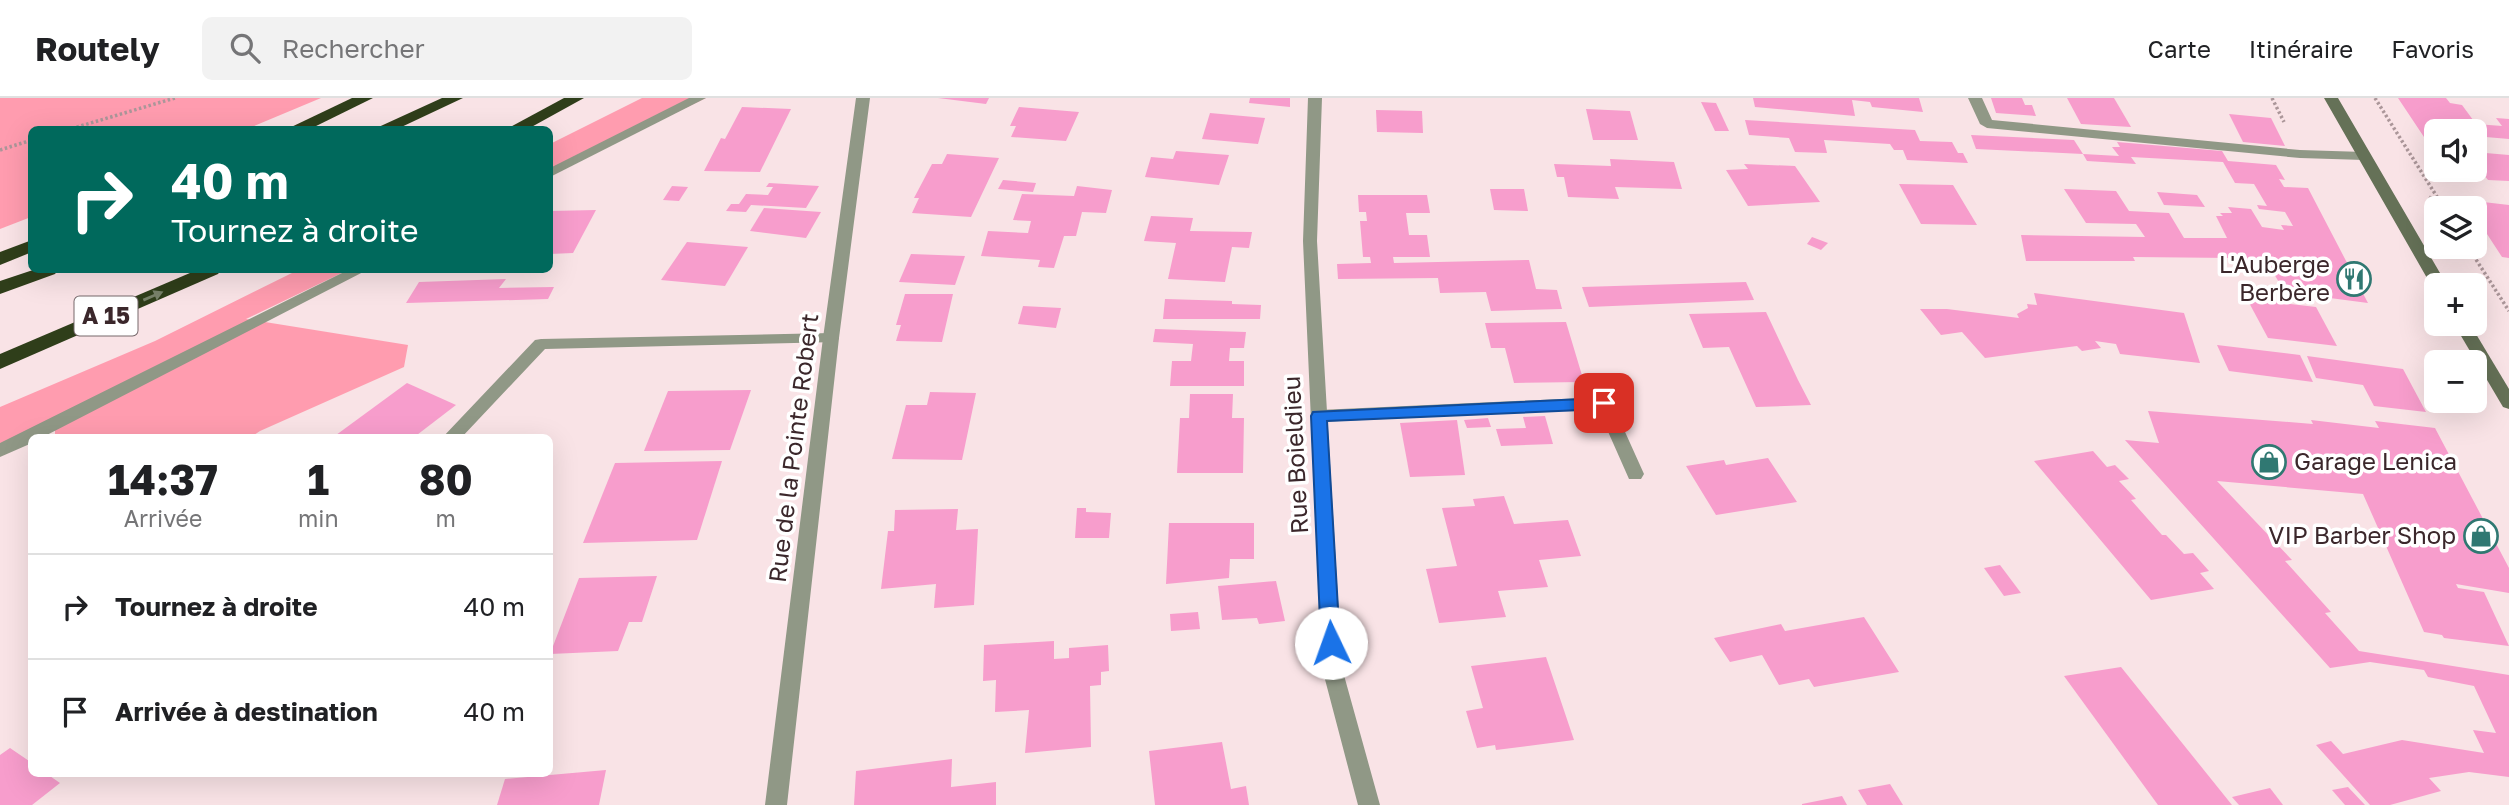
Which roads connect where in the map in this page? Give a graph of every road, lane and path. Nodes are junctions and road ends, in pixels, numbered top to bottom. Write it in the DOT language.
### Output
graph roads {
  1 [pos="175,98"];
  2 [pos="365,98"];
  3 [pos="455,98"];
  4 [pos="576,98"];
  5 [pos="699,98"];
  6 [pos="863,98"];
  7 [pos="1315,98"];
  8 [pos="1975,98"];
  9 [pos="2331,98"];
  10 [pos="2375,98"];
  11 [pos="80,126"];
  12 [pos="302,126"];
  13 [pos="389,126"];
  14 [pos="521,126"];
  15 [pos="28,142"];
  16 [pos="0,150"];
  17 [pos="2364,156"];
  18 [pos="553,171"];
  19 [pos="2437,196"];
  20 [pos="28,247"];
  21 [pos="0,259"];
  22 [pos="2476,259"];
  23 [pos="41,273"];
  24 [pos="205,273"];
  25 [pos="353,273"];
  26 [pos="2432,273"];
  27 [pos="0,288"];
  28 [pos="2509,311"];
  29 [pos="2469,336"];
  30 [pos="831,338"];
  31 [pos="0,362"];
  32 [pos="2509,403"];
  33 [pos="1319,416"];
  34 [pos="34,434"];
  35 [pos="454,434"];
  36 [pos="28,437"];
  37 [pos="0,451"];
  38 [pos="1634,474"];
  39 [pos="776,805"];
  40 [pos="1369,805"];
  1 -- 11 [label="path"];
  2 -- 12 [label="highway"];
  3 -- 13 [label="highway"];
  4 -- 14 [label="highway"];
  5 -- 18 [label="street"];
  6 -- 30 [label="street, Rue de la Pointe Robert"];
  7 -- 33 [label="street, Rue Boieldieu"];
  8 -- 17 [label="street"];
  9 -- 17 [label="main road"];
  10 -- 19 [label="path"];
  15 -- 16 [label="path"];
  17 -- 26 [label="main road"];
  20 -- 21 [label="highway"];
  22 -- 28 [label="path"];
  23 -- 27 [label="highway"];
  31 -- 24 [label="highway, A 15, one-way"];
  25 -- 34 [label="street"];
  29 -- 32 [label="main road"];
  30 -- 35 [label="street"];
  30 -- 39 [label="street, Rue de la Pointe Robert"];
  33 -- 38 [label="street"];
  33 -- 40 [label="street, Rue Boieldieu"];
  36 -- 37 [label="street"];
}
